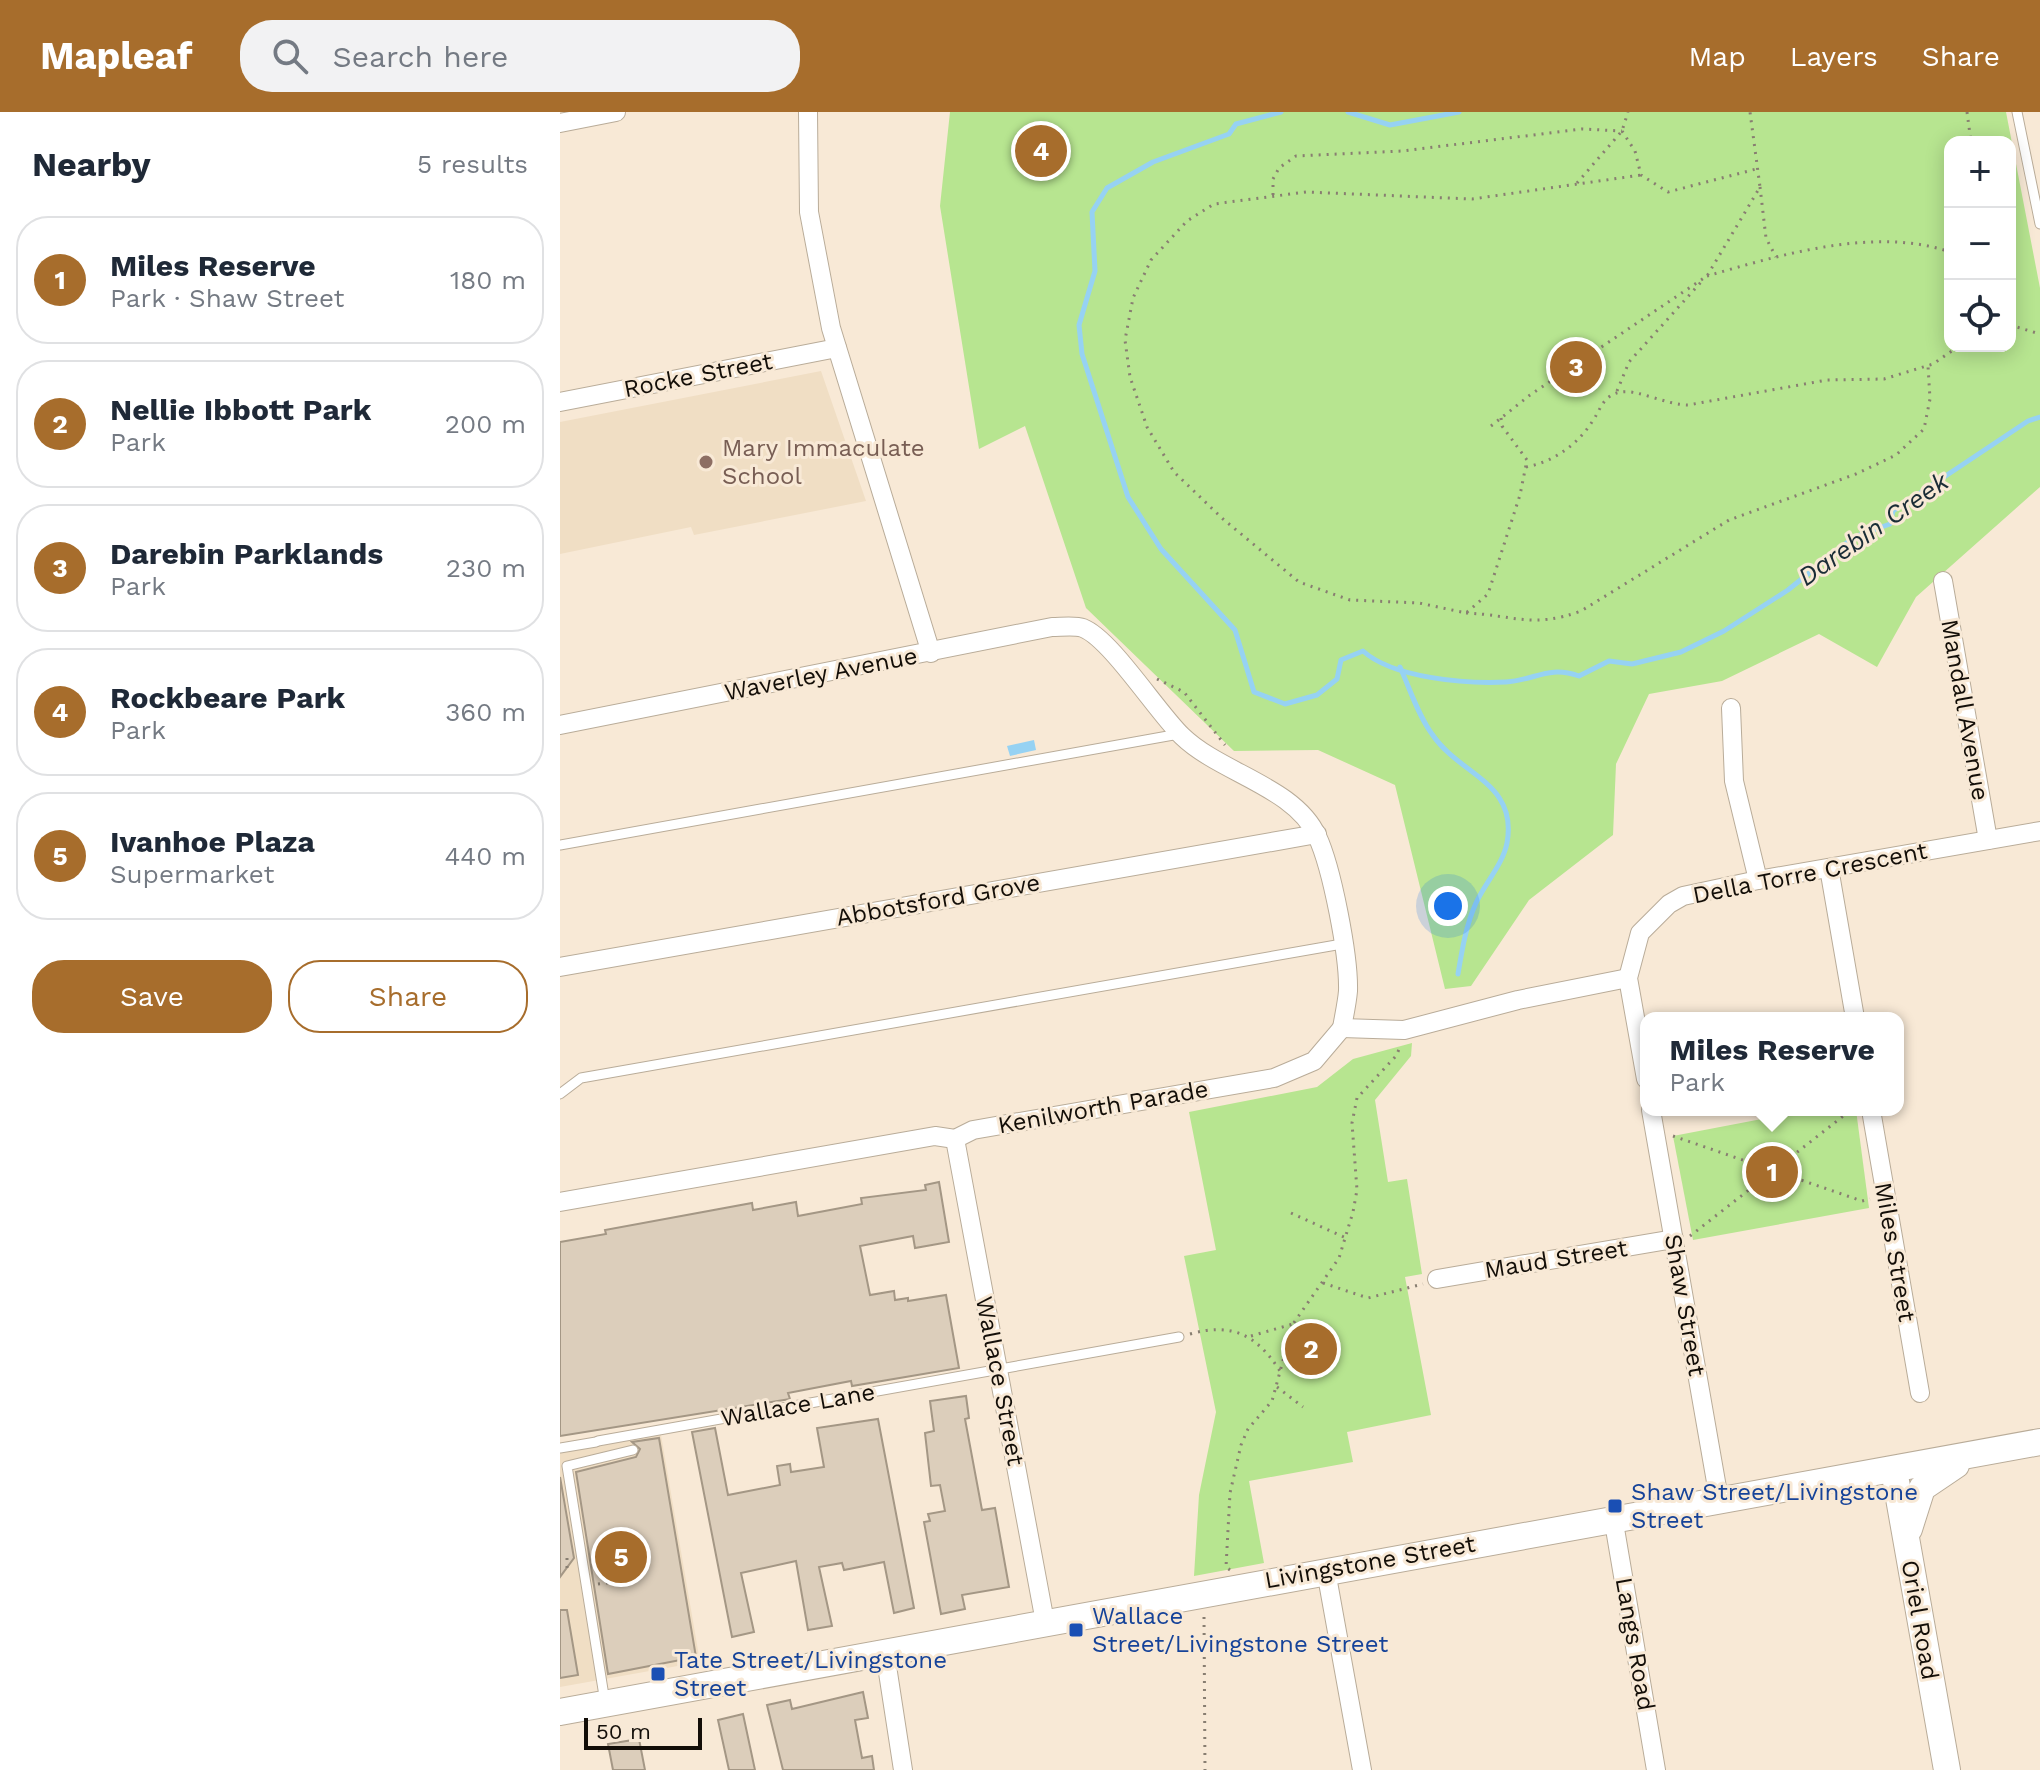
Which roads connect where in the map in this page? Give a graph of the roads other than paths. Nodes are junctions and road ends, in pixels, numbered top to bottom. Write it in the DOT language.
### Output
graph roads {
  1 [pos="616,112"];
  2 [pos="808,112"];
  3 [pos="2017,112"];
  4 [pos="560,123"];
  5 [pos="2040,224"];
  6 [pos="837,348"];
  7 [pos="560,402"];
  8 [pos="1943,581"];
  9 [pos="931,653"];
  10 [pos="1731,708"];
  11 [pos="560,725"];
  12 [pos="1180,734"];
  13 [pos="2040,831"];
  14 [pos="1317,834"];
  15 [pos="1988,840"];
  16 [pos="560,845"];
  17 [pos="1829,868"];
  18 [pos="1758,880"];
  19 [pos="1342,944"];
  20 [pos="560,967"];
  21 [pos="1628,978"];
  22 [pos="1854,1012"];
  23 [pos="1342,1028"];
  24 [pos="1640,1045"];
  25 [pos="560,1094"];
  26 [pos="1652,1116"];
  27 [pos="1872,1116"];
  28 [pos="955,1139"];
  29 [pos="560,1202"];
  30 [pos="1682,1238"];
  31 [pos="1437,1279"];
  32 [pos="1179,1337"];
  33 [pos="998,1369"];
  34 [pos="1920,1393"];
  35 [pos="2040,1442"];
  36 [pos="560,1448"];
  37 [pos="633,1450"];
  38 [pos="1989,1452"];
  39 [pos="563,1462"];
  40 [pos="1894,1470"];
  41 [pos="1719,1499"];
  42 [pos="1613,1517"];
  43 [pos="1906,1541"];
  44 [pos="1326,1571"];
  45 [pos="1045,1622"];
  46 [pos="885,1653"];
  47 [pos="606,1703"];
  48 [pos="560,1712"];
  49 [pos="903,1770"];
  50 [pos="1362,1770"];
  51 [pos="1656,1770"];
  52 [pos="1947,1770"];
  1 -- 4 [label="street"];
  2 -- 6 [label="street"];
  3 -- 5 [label="lane"];
  6 -- 7 [label="street, Rocke Street"];
  6 -- 9 [label="street"];
  8 -- 15 [label="street, Mandall Avenue"];
  9 -- 11 [label="street, Waverley Avenue"];
  9 -- 12 [label="street, Waverley Avenue"];
  10 -- 18 [label="street"];
  12 -- 14 [label="street"];
  12 -- 16 [label="lane"];
  13 -- 15 [label="street, Della Torre Crescent"];
  14 -- 19 [label="street"];
  14 -- 20 [label="street, Abbotsford Grove"];
  15 -- 17 [label="street, Della Torre Crescent"];
  17 -- 18 [label="street, Della Torre Crescent"];
  17 -- 22 [label="street"];
  18 -- 21 [label="street, Della Torre Crescent"];
  19 -- 23 [label="street"];
  19 -- 25 [label="lane"];
  21 -- 23 [label="street"];
  21 -- 24 [label="street"];
  23 -- 28 [label="street, Kenilworth Parade"];
  26 -- 30 [label="street, Shaw Street"];
  27 -- 34 [label="street, Miles Street"];
  28 -- 29 [label="street, Kenilworth Parade"];
  28 -- 33 [label="street, Wallace Street"];
  30 -- 31 [label="street, Maud Street"];
  30 -- 41 [label="street, Shaw Street"];
  32 -- 33 [label="lane, Wallace Lane"];
  33 -- 36 [label="lane, Wallace Lane"];
  33 -- 45 [label="street, Wallace Street"];
  35 -- 38 [label="main road, Livingstone Street"];
  37 -- 39 [label="lane"];
  38 -- 40 [label="main road, Livingstone Street"];
  38 -- 43 [label="main road"];
  39 -- 47 [label="lane"];
  40 -- 41 [label="main road, Livingstone Street"];
  40 -- 43 [label="main road, Oriel Road"];
  41 -- 42 [label="main road, Livingstone Street"];
  42 -- 44 [label="main road, Livingstone Street"];
  42 -- 51 [label="street, Langs Road"];
  43 -- 52 [label="main road, Oriel Road"];
  44 -- 45 [label="main road, Livingstone Street"];
  44 -- 50 [label="street"];
  45 -- 46 [label="main road, Livingstone Street"];
  46 -- 47 [label="main road, Livingstone Street"];
  46 -- 49 [label="street"];
  47 -- 48 [label="main road, Livingstone Street"];
}
